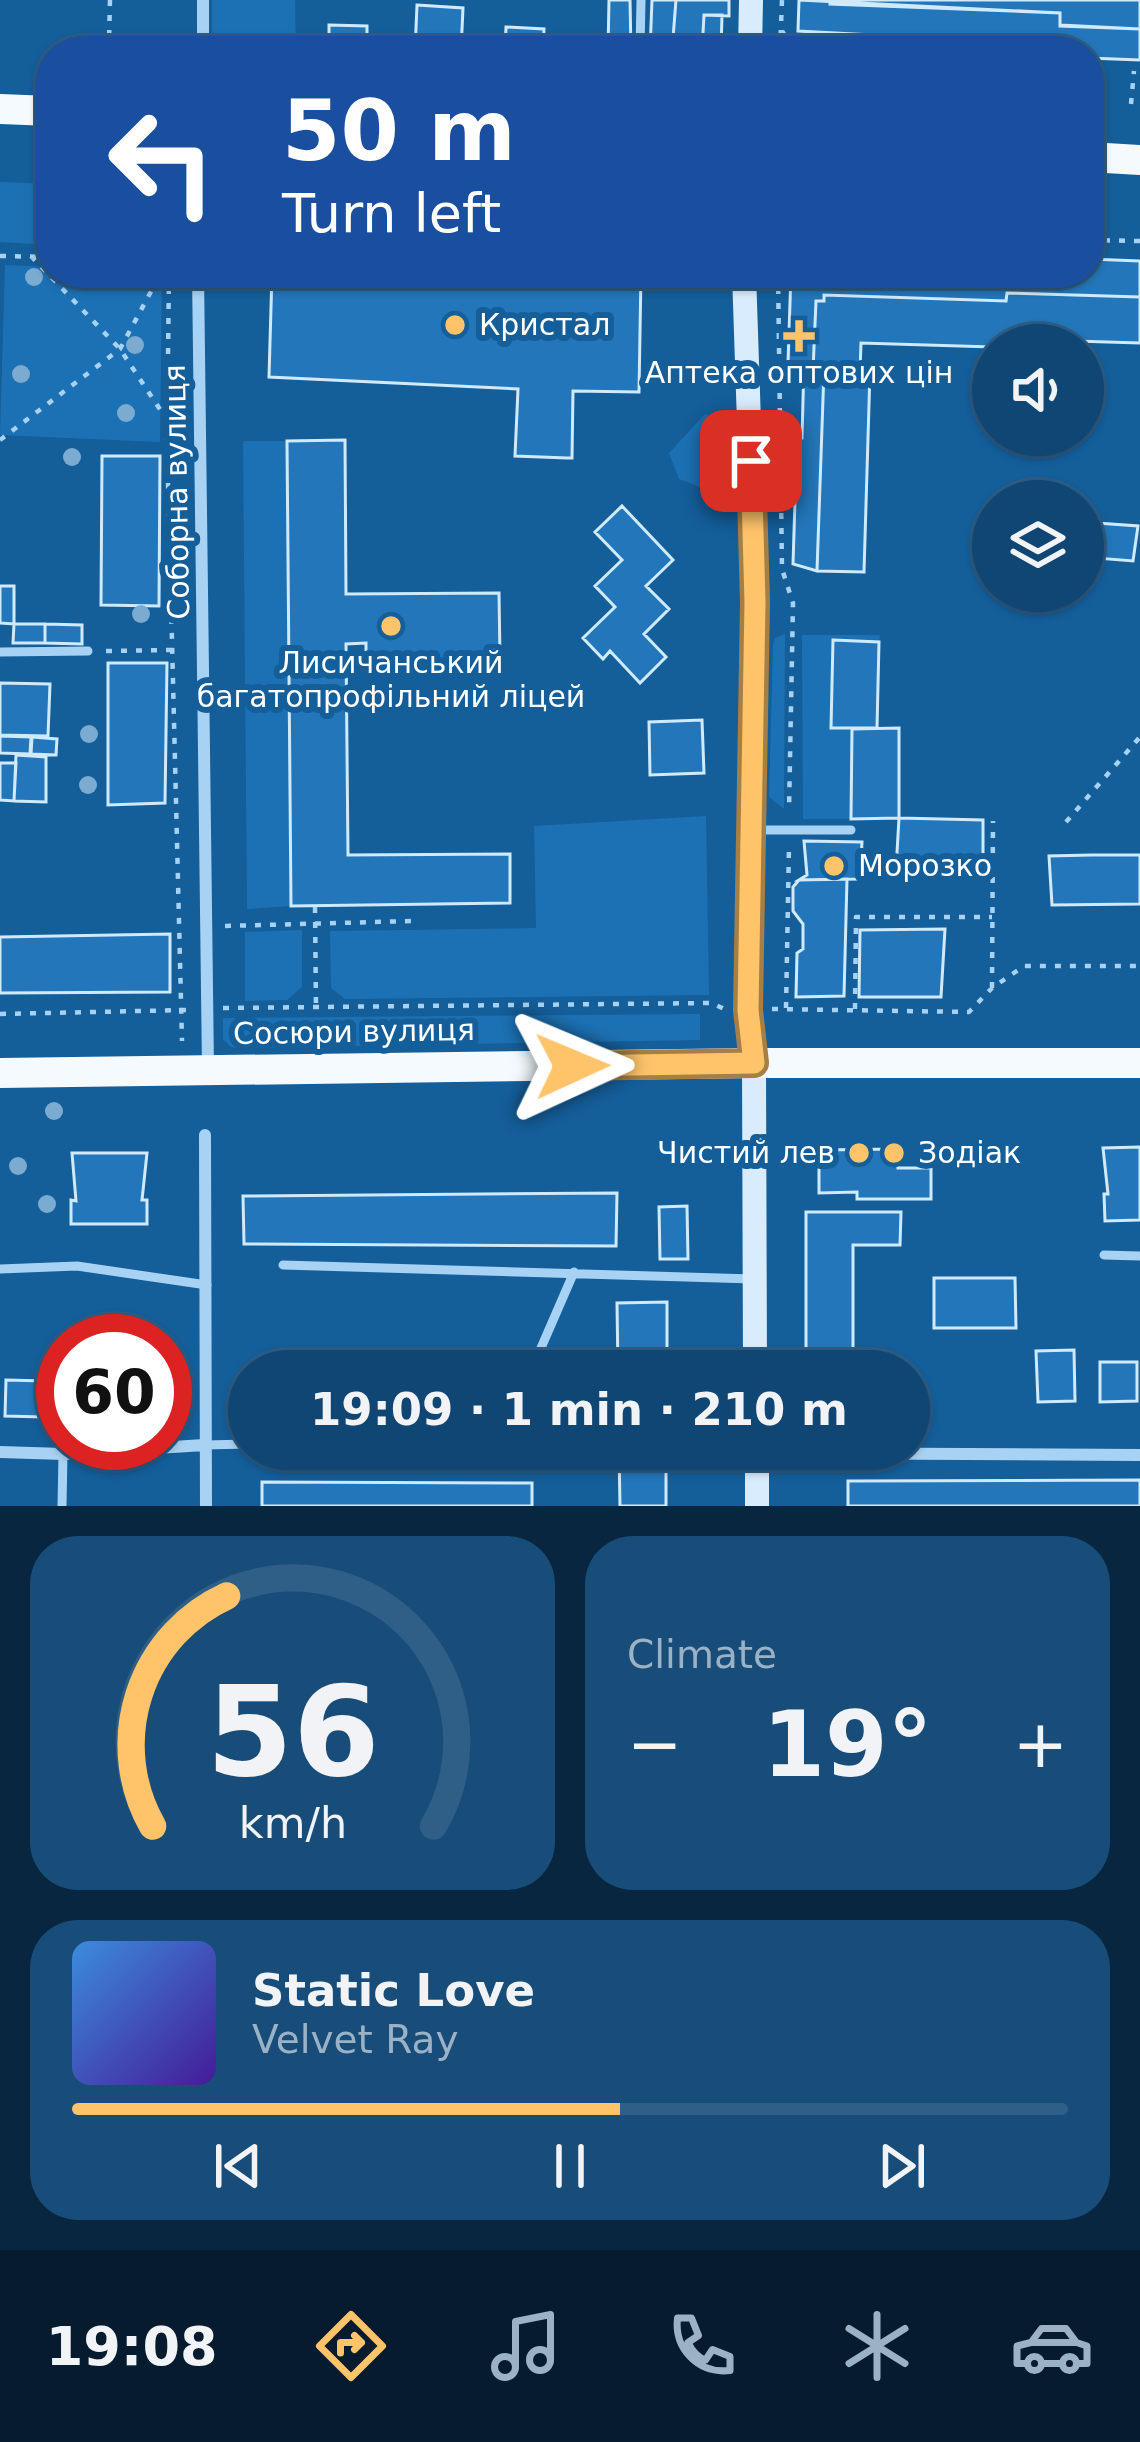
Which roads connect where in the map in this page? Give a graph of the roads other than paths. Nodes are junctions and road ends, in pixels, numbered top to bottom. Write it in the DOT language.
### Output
graph roads {
  1 [pos="202,0"];
  2 [pos="641,0"];
  3 [pos="751,0"];
  4 [pos="203,36"];
  5 [pos="640,36"];
  6 [pos="750,36"];
  7 [pos="0,109"];
  8 [pos="36,110"];
  9 [pos="1104,159"];
  10 [pos="1140,160"];
  11 [pos="198,288"];
  12 [pos="745,288"];
  13 [pos="88,651"];
  14 [pos="0,652"];
  15 [pos="751,830"];
  16 [pos="851,830"];
  17 [pos="754,1063"];
  18 [pos="1140,1063"];
  19 [pos="208,1070"];
  20 [pos="0,1073"];
  21 [pos="206,1135"];
  22 [pos="1104,1255"];
  23 [pos="1140,1256"];
  24 [pos="283,1264"];
  25 [pos="0,1268"];
  26 [pos="574,1272"];
  27 [pos="753,1280"];
  28 [pos="207,1285"];
  29 [pos="540,1350"];
  30 [pos="755,1350"];
  31 [pos="228,1444"];
  32 [pos="205,1445"];
  33 [pos="192,1446"];
  34 [pos="0,1453"];
  35 [pos="930,1453"];
  36 [pos="36,1454"];
  37 [pos="1140,1455"];
  38 [pos="63,1470"];
  39 [pos="758,1470"];
  40 [pos="62,1506"];
  41 [pos="206,1506"];
  42 [pos="758,1506"];
  1 -- 4 [label="street"];
  2 -- 5 [label="lane"];
  3 -- 6 [label="main road"];
  7 -- 8 [label="main road"];
  9 -- 10 [label="main road"];
  11 -- 19 [label="street, Соборна вулиця"];
  12 -- 15 [label="main road"];
  13 -- 14 [label="lane"];
  15 -- 16 [label="lane"];
  15 -- 17 [label="main road"];
  17 -- 18 [label="main road, Сосюри вулиця"];
  17 -- 19 [label="main road, Сосюри вулиця"];
  17 -- 27 [label="main road"];
  19 -- 20 [label="main road, Сосюри вулиця"];
  21 -- 28 [label="street"];
  22 -- 23 [label="lane"];
  24 -- 26 [label="lane"];
  25 -- 28 [label="lane"];
  26 -- 27 [label="lane"];
  26 -- 29 [label="lane"];
  27 -- 30 [label="main road"];
  28 -- 32 [label="street"];
  31 -- 32 [label="lane"];
  32 -- 33 [label="street"];
  32 -- 41 [label="street"];
  34 -- 36 [label="street"];
  35 -- 37 [label="street"];
  38 -- 40 [label="lane"];
  39 -- 42 [label="main road"];
}
